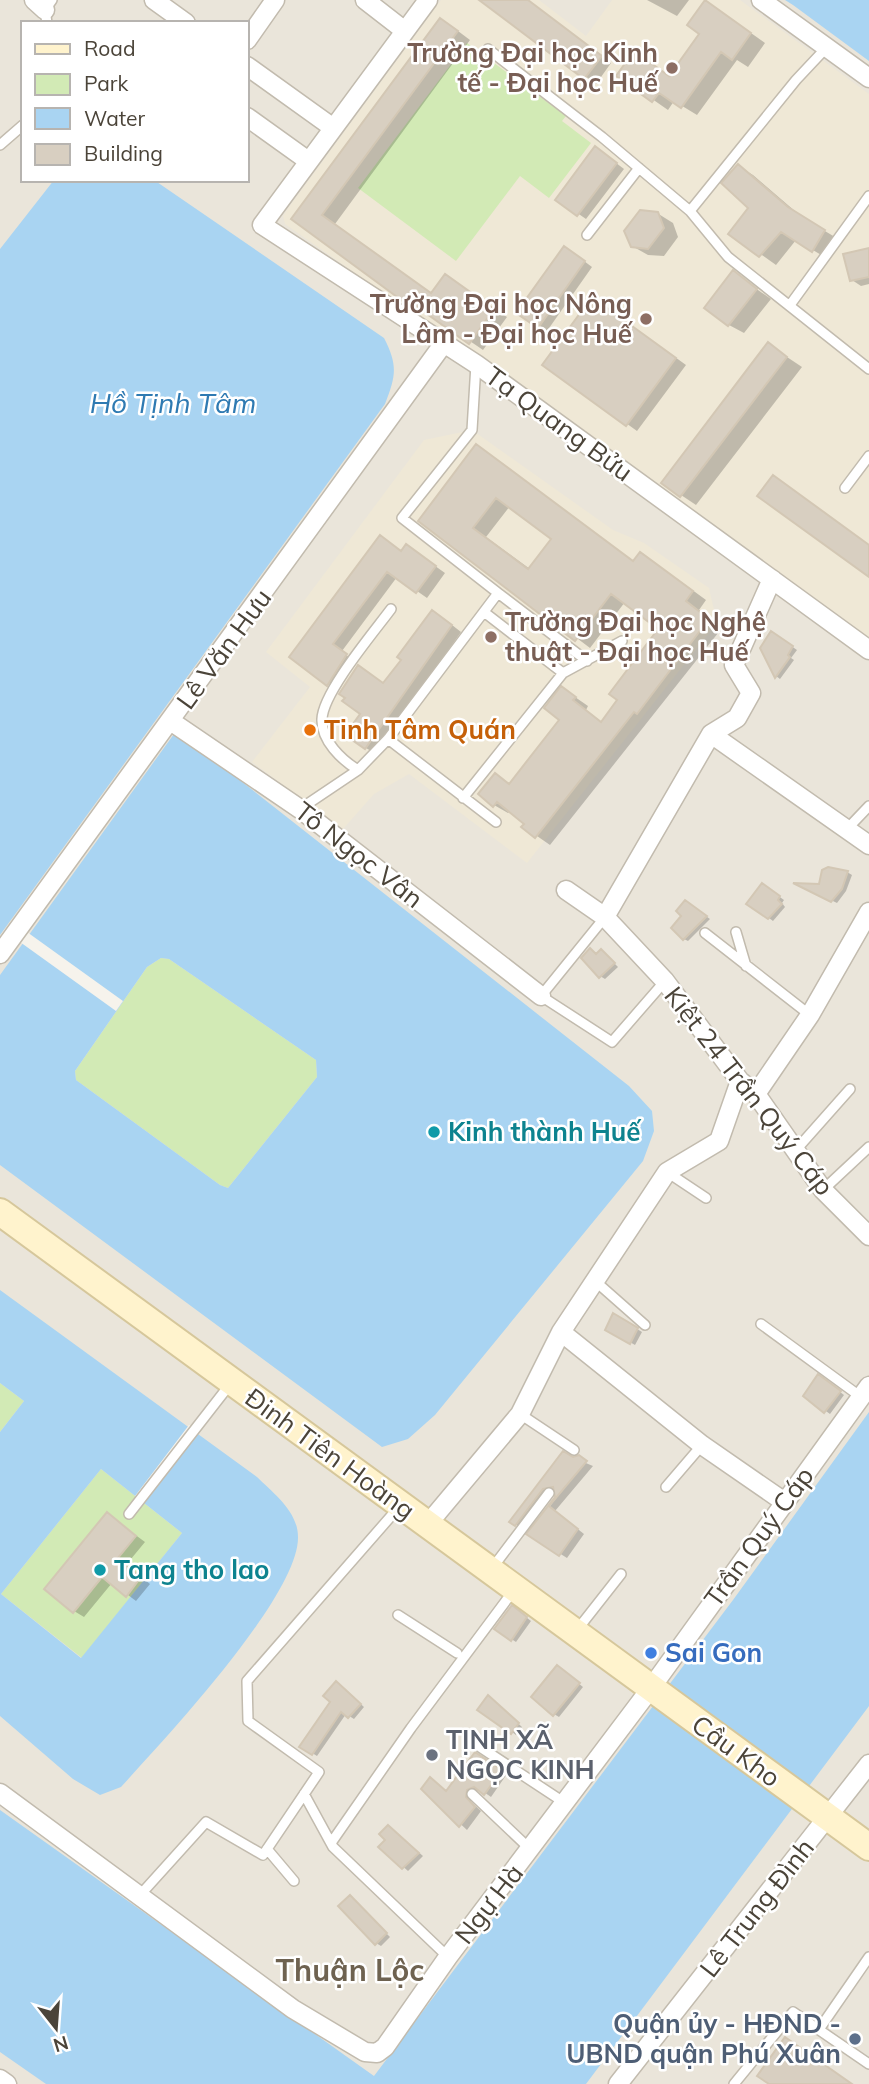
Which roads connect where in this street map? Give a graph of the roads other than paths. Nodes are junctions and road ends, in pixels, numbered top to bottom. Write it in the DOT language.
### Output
graph roads {
  1 [pos="155,0"];
  2 [pos="275,0"];
  3 [pos="365,0"];
  4 [pos="428,0"];
  5 [pos="761,0"];
  6 [pos="183,21"];
  7 [pos="405,32"];
  8 [pos="248,39"];
  9 [pos="827,47"];
  10 [pos="488,49"];
  11 [pos="248,67"];
  12 [pos="869,78"];
  13 [pos="248,118"];
  14 [pos="21,127"];
  15 [pos="332,127"];
  16 [pos="0,145"];
  17 [pos="307,160"];
  18 [pos="639,168"];
  19 [pos="869,196"];
  20 [pos="690,211"];
  21 [pos="587,235"];
  22 [pos="790,305"];
  23 [pos="444,343"];
  24 [pos="476,364"];
  25 [pos="869,369"];
  26 [pos="869,456"];
  27 [pos="845,488"];
  28 [pos="772,579"];
  29 [pos="498,593"];
  30 [pos="391,609"];
  31 [pos="484,612"];
  32 [pos="622,641"];
  33 [pos="869,650"];
  34 [pos="587,661"];
  35 [pos="563,673"];
  36 [pos="172,722"];
  37 [pos="711,734"];
  38 [pos="388,738"];
  39 [pos="358,770"];
  40 [pos="463,798"];
  41 [pos="869,806"];
  42 [pos="300,809"];
  43 [pos="496,822"];
  44 [pos="848,828"];
  45 [pos="869,845"];
  46 [pos="566,890"];
  47 [pos="869,912"];
  48 [pos="605,917"];
  49 [pos="736,932"];
  50 [pos="705,933"];
  51 [pos="0,954"];
  52 [pos="747,967"];
  53 [pos="665,981"];
  54 [pos="541,996"];
  55 [pos="810,1015"];
  56 [pos="740,1082"];
  57 [pos="850,1089"];
  58 [pos="756,1094"];
  59 [pos="869,1147"];
  60 [pos="794,1152"];
  61 [pos="667,1172"];
  62 [pos="823,1190"];
  63 [pos="706,1198"];
  64 [pos="0,1212"];
  65 [pos="869,1236"];
  66 [pos="593,1280"];
  67 [pos="761,1324"];
  68 [pos="645,1325"];
  69 [pos="561,1332"];
  70 [pos="233,1382"];
  71 [pos="865,1392"];
  72 [pos="520,1414"];
  73 [pos="702,1445"];
  74 [pos="574,1450"];
  75 [pos="666,1488"];
  76 [pos="549,1493"];
  77 [pos="783,1501"];
  78 [pos="401,1505"];
  79 [pos="129,1514"];
  80 [pos="428,1525"];
  81 [pos="491,1571"];
  82 [pos="621,1574"];
  83 [pos="515,1589"];
  84 [pos="398,1615"];
  85 [pos="575,1633"];
  86 [pos="457,1653"];
  87 [pos="656,1692"];
  88 [pos="480,1746"];
  89 [pos="869,1764"];
  90 [pos="0,1793"];
  91 [pos="304,1794"];
  92 [pos="472,1794"];
  93 [pos="565,1803"];
  94 [pos="820,1812"];
  95 [pos="331,1843"];
  96 [pos="869,1847"];
  97 [pos="267,1849"];
  98 [pos="531,1850"];
  99 [pos="294,1881"];
  100 [pos="141,1895"];
  101 [pos="448,1957"];
  102 [pos="869,1957"];
  103 [pos="820,2028"];
  104 [pos="869,2063"];
  105 [pos="0,2079"];
  106 [pos="7,2084"];
  107 [pos="618,2084"];
  108 [pos="734,2084"];
  1 -- 6 [label="street"];
  2 -- 8 [label="street"];
  3 -- 7 [label="street"];
  4 -- 7 [label="street, Tạ Quang Bửu"];
  5 -- 9 [label="street"];
  7 -- 15 [label="street, Tạ Quang Bửu"];
  9 -- 12 [label="street"];
  9 -- 20 [label="lane"];
  10 -- 18 [label="lane"];
  11 -- 15 [label="street"];
  13 -- 17 [label="street"];
  14 -- 16 [label="lane"];
  15 -- 17 [label="street, Tạ Quang Bửu"];
  17 -- 23 [label="street, Tạ Quang Bửu"];
  18 -- 20 [label="lane"];
  18 -- 21 [label="lane"];
  19 -- 22 [label="lane"];
  20 -- 22 [label="lane"];
  22 -- 25 [label="lane"];
  23 -- 24 [label="street, Tạ Quang Bửu"];
  23 -- 36 [label="street, Lê Văn Hưu"];
  24 -- 28 [label="street, Tạ Quang Bửu"];
  24 -- 29 [label="lane"];
  26 -- 27 [label="lane"];
  28 -- 33 [label="street, Tạ Quang Bửu"];
  28 -- 37 [label="street"];
  29 -- 31 [label="lane"];
  29 -- 34 [label="lane"];
  30 -- 39 [label="lane"];
  31 -- 35 [label="lane"];
  31 -- 38 [label="lane"];
  32 -- 34 [label="lane"];
  34 -- 35 [label="lane"];
  35 -- 40 [label="lane"];
  36 -- 42 [label="street, Tô Ngọc Vân"];
  36 -- 51 [label="street, Lê Văn Hưu"];
  37 -- 44 [label="street"];
  37 -- 48 [label="street"];
  38 -- 39 [label="lane"];
  38 -- 40 [label="lane"];
  39 -- 42 [label="lane"];
  40 -- 43 [label="lane"];
  41 -- 44 [label="lane"];
  42 -- 54 [label="street, Tô Ngọc Vân"];
  44 -- 45 [label="street"];
  46 -- 48 [label="street, Kiệt 24 Trần Quý Cáp"];
  47 -- 55 [label="street"];
  48 -- 53 [label="street, Kiệt 24 Trần Quý Cáp"];
  48 -- 54 [label="lane"];
  49 -- 52 [label="lane"];
  50 -- 52 [label="lane"];
  52 -- 55 [label="lane"];
  53 -- 54 [label="lane"];
  53 -- 56 [label="street, Kiệt 24 Trần Quý Cáp"];
  55 -- 58 [label="street"];
  56 -- 58 [label="street, Kiệt 24 Trần Quý Cáp"];
  56 -- 61 [label="street"];
  57 -- 60 [label="lane"];
  58 -- 60 [label="street, Kiệt 24 Trần Quý Cáp"];
  59 -- 62 [label="lane"];
  60 -- 62 [label="street, Kiệt 24 Trần Quý Cáp"];
  61 -- 63 [label="lane"];
  61 -- 66 [label="street"];
  62 -- 65 [label="street, Kiệt 24 Trần Quý Cáp"];
  64 -- 70 [label="main road, Đinh Tiên Hoàng"];
  66 -- 68 [label="lane"];
  66 -- 69 [label="street"];
  67 -- 71 [label="lane"];
  69 -- 72 [label="street"];
  69 -- 73 [label="street"];
  70 -- 78 [label="main road, Đinh Tiên Hoàng"];
  70 -- 79 [label="lane"];
  71 -- 77 [label="street, Trần Quý Cáp"];
  72 -- 74 [label="lane"];
  72 -- 80 [label="street"];
  73 -- 75 [label="lane"];
  73 -- 77 [label="street"];
  76 -- 81 [label="lane"];
  77 -- 87 [label="street, Trần Quý Cáp"];
  78 -- 80 [label="main road, Đinh Tiên Hoàng"];
  78 -- 91 [label="lane"];
  80 -- 81 [label="main road, Đinh Tiên Hoàng"];
  81 -- 83 [label="main road, Đinh Tiên Hoàng"];
  82 -- 85 [label="lane"];
  83 -- 85 [label="main road, Đinh Tiên Hoàng"];
  83 -- 95 [label="lane"];
  84 -- 86 [label="lane"];
  85 -- 87 [label="main road, Đinh Tiên Hoàng"];
  87 -- 93 [label="street, Ngự Hà"];
  87 -- 94 [label="main road, Cầu Kho"];
  88 -- 93 [label="lane"];
  89 -- 94 [label="street, Lê Trung Đình"];
  90 -- 100 [label="street, Ngự Hà"];
  91 -- 95 [label="lane"];
  91 -- 97 [label="lane"];
  92 -- 98 [label="lane"];
  93 -- 98 [label="street, Ngự Hà"];
  94 -- 96 [label="main road"];
  94 -- 107 [label="street, Lê Trung Đình"];
  95 -- 101 [label="lane"];
  97 -- 99 [label="lane"];
  97 -- 100 [label="lane"];
  98 -- 101 [label="street, Ngự Hà"];
  100 -- 101 [label="street, Ngự Hà"];
  102 -- 103 [label="lane"];
  103 -- 104 [label="lane"];
  103 -- 108 [label="lane"];
  105 -- 106 [label="street"];
}
